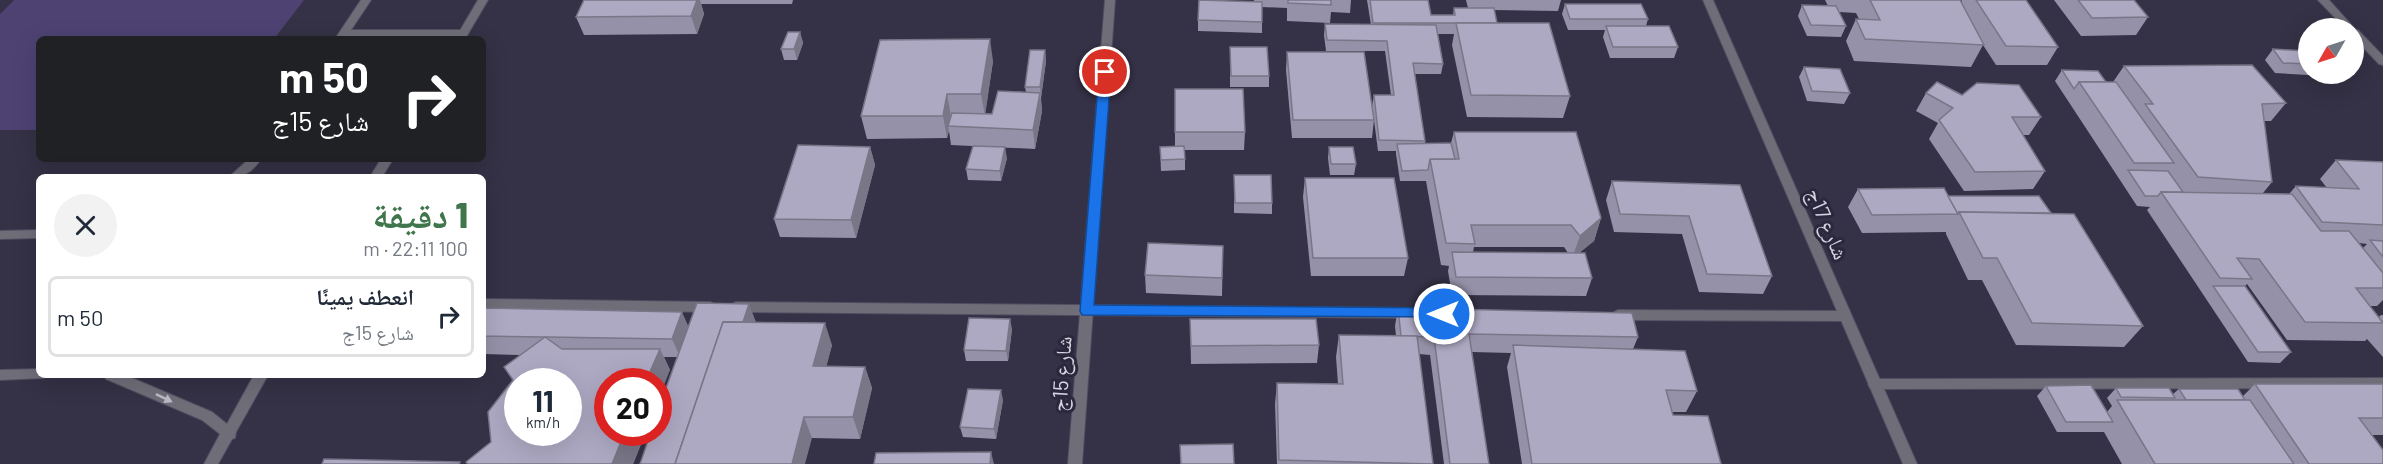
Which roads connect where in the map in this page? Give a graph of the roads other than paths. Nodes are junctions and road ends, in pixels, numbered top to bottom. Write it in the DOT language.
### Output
graph roads {
  1 [pos="366,0"];
  2 [pos="483,0"];
  3 [pos="1110,0"];
  4 [pos="1708,0"];
  5 [pos="2323,0"];
  6 [pos="2340,18"];
  7 [pos="342,36"];
  8 [pos="461,36"];
  9 [pos="2364,42"];
  10 [pos="2383,62"];
  11 [pos="253,162"];
  12 [pos="239,174"];
  13 [pos="36,234"];
  14 [pos="0,236"];
  15 [pos="486,304"];
  16 [pos="1087,311"];
  17 [pos="1420,313"];
  18 [pos="1609,315"];
  19 [pos="1845,316"];
  20 [pos="36,374"];
  21 [pos="0,375"];
  22 [pos="118,378"];
  23 [pos="259,378"];
  24 [pos="2383,383"];
  25 [pos="1875,384"];
  26 [pos="230,434"];
  27 [pos="211,464"];
  28 [pos="1075,464"];
  29 [pos="1910,464"];
  1 -- 7 [label="street"];
  2 -- 8 [label="street"];
  3 -- 16 [label="street, شارع 15ج"];
  4 -- 19 [label="street, شارع 17ج"];
  5 -- 6 [label="street"];
  7 -- 8 [label="street"];
  9 -- 10 [label="street"];
  11 -- 12 [label="street"];
  13 -- 14 [label="street"];
  15 -- 16 [label="street"];
  16 -- 17 [label="street"];
  16 -- 28 [label="street, شارع 15ج"];
  18 -- 19 [label="street"];
  19 -- 25 [label="street, شارع 17ج"];
  20 -- 21 [label="street"];
  22 -- 26 [label="street, one-way"];
  23 -- 26 [label="street"];
  24 -- 25 [label="street"];
  25 -- 29 [label="street, شارع 17ج"];
  26 -- 27 [label="street"];
}
